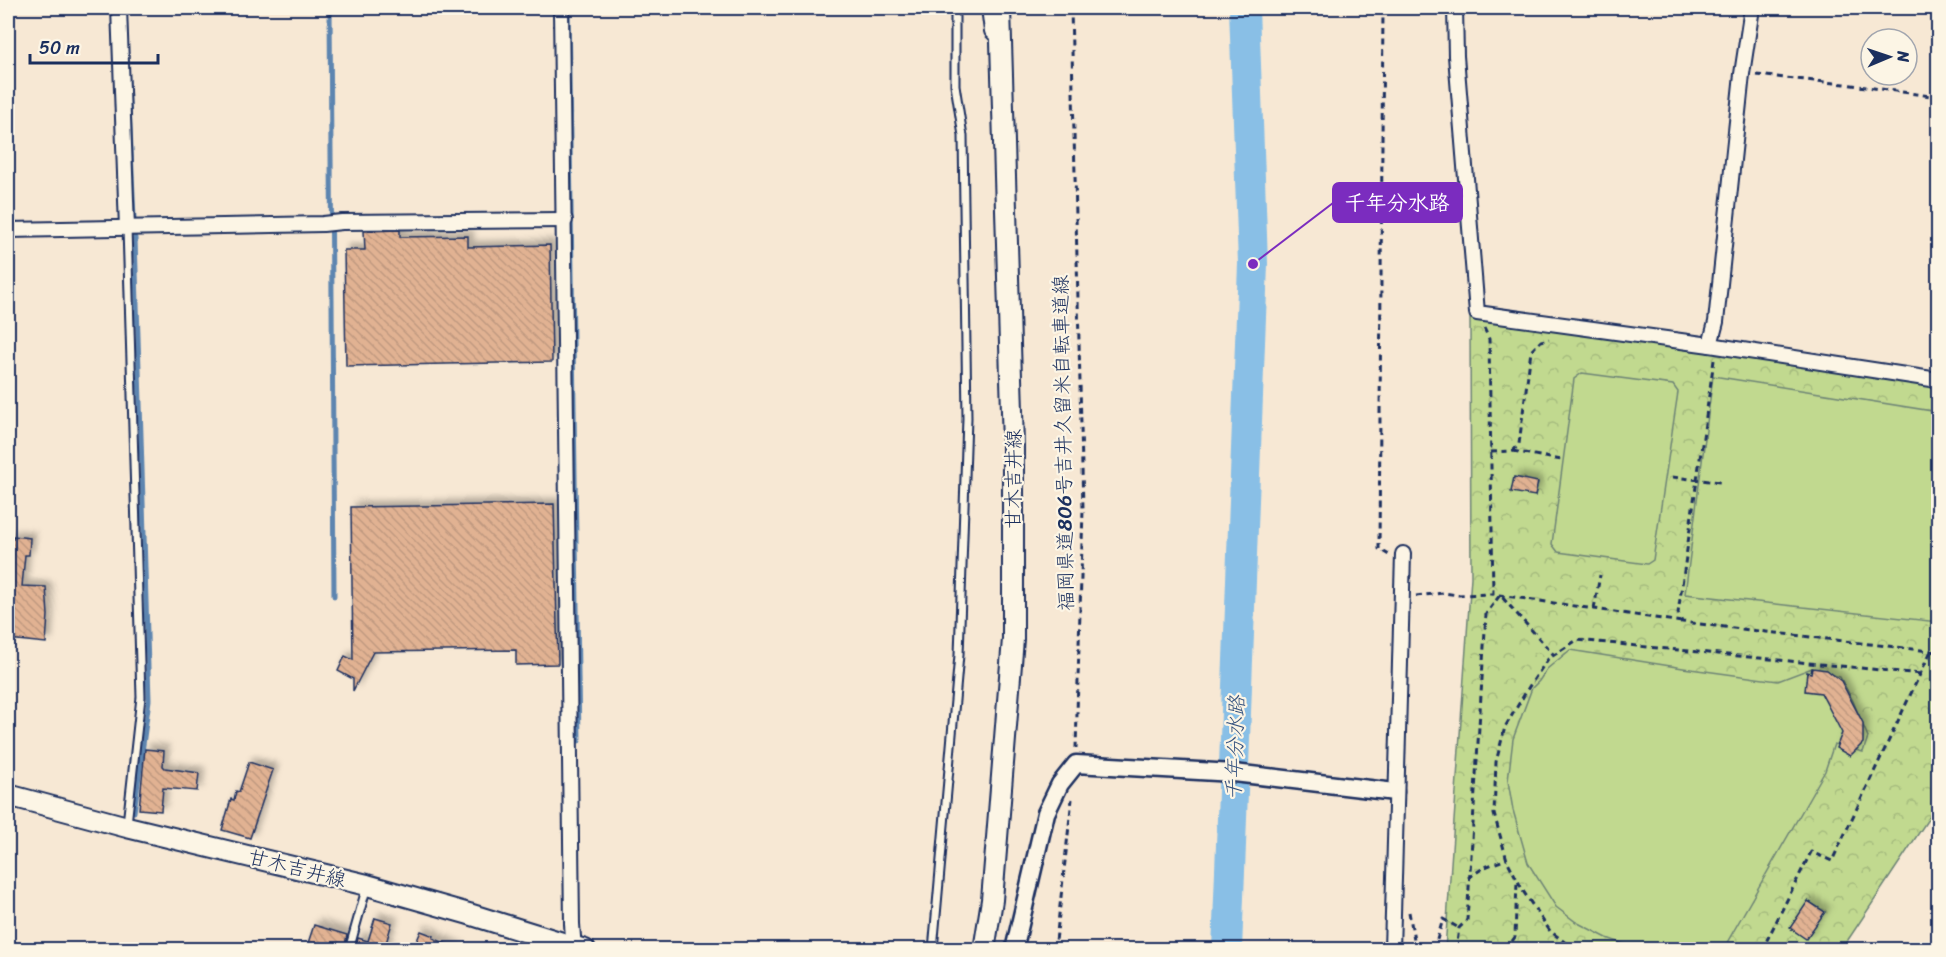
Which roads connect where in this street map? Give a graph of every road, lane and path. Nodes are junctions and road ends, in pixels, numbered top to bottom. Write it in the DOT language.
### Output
graph roads {
  1 [pos="119,8"];
  2 [pos="561,8"];
  3 [pos="955,8"];
  4 [pos="989,8"];
  5 [pos="1000,8"];
  6 [pos="1071,8"];
  7 [pos="1383,8"];
  8 [pos="1455,8"];
  9 [pos="1752,8"];
  10 [pos="1001,38"];
  11 [pos="1742,74"];
  12 [pos="1938,96"];
  13 [pos="565,220"];
  14 [pos="127,228"];
  15 [pos="8,231"];
  16 [pos="1477,313"];
  17 [pos="1554,338"];
  18 [pos="1712,352"];
  19 [pos="1938,380"];
  20 [pos="1513,451"];
  21 [pos="1491,452"];
  22 [pos="1562,460"];
  23 [pos="1672,477"];
  24 [pos="1697,479"];
  25 [pos="1720,482"];
  26 [pos="1403,558"];
  27 [pos="1600,575"];
  28 [pos="1493,594"];
  29 [pos="1500,595"];
  30 [pos="1402,596"];
  31 [pos="1594,609"];
  32 [pos="1682,622"];
  33 [pos="1931,651"];
  34 [pos="1938,652"];
  35 [pos="1554,655"];
  36 [pos="1921,674"];
  37 [pos="1076,764"];
  38 [pos="1395,792"];
  39 [pos="8,795"];
  40 [pos="1072,799"];
  41 [pos="127,827"];
  42 [pos="1507,859"];
  43 [pos="1468,878"];
  44 [pos="1517,879"];
  45 [pos="367,885"];
  46 [pos="1459,928"];
  47 [pos="577,949"];
  48 [pos="349,950"];
  49 [pos="933,950"];
  50 [pos="984,950"];
  51 [pos="1014,950"];
  52 [pos="1054,950"];
  53 [pos="1392,950"];
  54 [pos="1434,950"];
  55 [pos="1456,950"];
  56 [pos="1506,950"];
  57 [pos="1575,950"];
  58 [pos="1762,950"];
  1 -- 14 [label="street"];
  2 -- 13 [label="street"];
  3 -- 49 [label="lane"];
  4 -- 10 [label="street"];
  5 -- 10 [label="main road, 甘木吉井線"];
  6 -- 37 [label="path, 福岡県道806号吉井久留米自転車道線"];
  7 -- 26 [label="path"];
  8 -- 16 [label="street"];
  9 -- 11 [label="street"];
  10 -- 50 [label="main road, 甘木吉井線"];
  11 -- 12 [label="path"];
  11 -- 18 [label="street"];
  13 -- 14 [label="street"];
  13 -- 47 [label="street"];
  14 -- 15 [label="street"];
  14 -- 41 [label="lane"];
  16 -- 18 [label="street"];
  16 -- 21 [label="path"];
  17 -- 20 [label="path"];
  18 -- 19 [label="street"];
  18 -- 24 [label="path"];
  20 -- 21 [label="path"];
  20 -- 22 [label="path"];
  21 -- 28 [label="path"];
  23 -- 24 [label="path"];
  24 -- 25 [label="path"];
  24 -- 32 [label="path"];
  26 -- 30 [label="street"];
  27 -- 31 [label="path"];
  28 -- 29 [label="path"];
  28 -- 30 [label="path"];
  29 -- 31 [label="path"];
  29 -- 35 [label="path"];
  29 -- 43 [label="path"];
  30 -- 38 [label="street"];
  31 -- 32 [label="path"];
  32 -- 33 [label="path"];
  33 -- 34 [label="path"];
  33 -- 36 [label="path"];
  35 -- 36 [label="path"];
  35 -- 42 [label="path"];
  36 -- 58 [label="path"];
  37 -- 38 [label="street"];
  37 -- 51 [label="street"];
  38 -- 53 [label="street"];
  39 -- 41 [label="main road, 甘木吉井線"];
  40 -- 52 [label="path"];
  41 -- 45 [label="main road, 甘木吉井線"];
  42 -- 43 [label="path"];
  42 -- 44 [label="path"];
  43 -- 46 [label="path"];
  44 -- 56 [label="path"];
  44 -- 57 [label="path"];
  45 -- 47 [label="main road, 甘木吉井線"];
  45 -- 48 [label="lane"];
  46 -- 54 [label="path"];
  46 -- 55 [label="path"];
}
